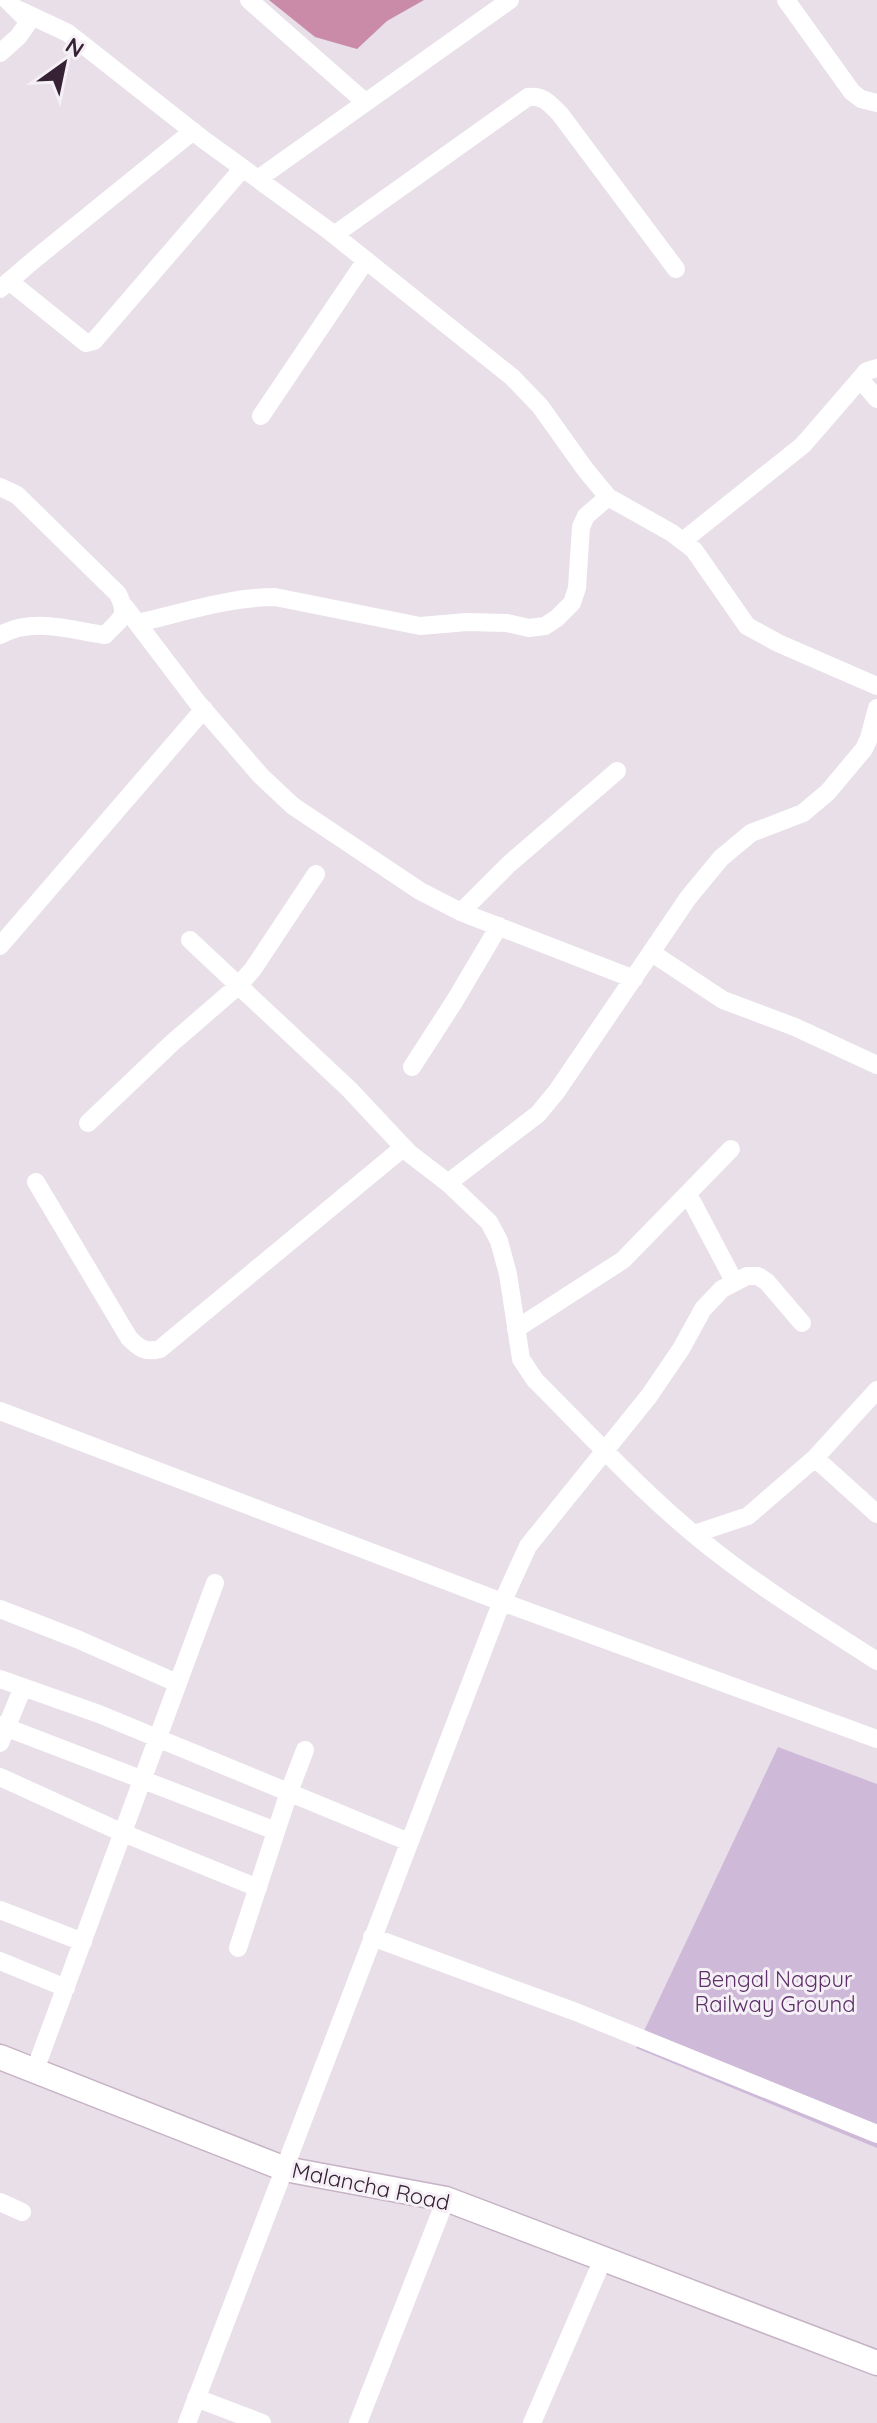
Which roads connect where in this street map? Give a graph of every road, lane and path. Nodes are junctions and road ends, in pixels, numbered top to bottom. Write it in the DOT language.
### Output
graph roads {
  1 [pos="249,0"];
  2 [pos="510,0"];
  3 [pos="786,0"];
  4 [pos="13,5"];
  5 [pos="0,53"];
  6 [pos="365,102"];
  7 [pos="877,103"];
  8 [pos="193,131"];
  9 [pos="250,173"];
  10 [pos="334,235"];
  11 [pos="366,260"];
  12 [pos="676,269"];
  13 [pos="4,285"];
  14 [pos="877,368"];
  15 [pos="860,379"];
  16 [pos="877,399"];
  17 [pos="261,416"];
  18 [pos="0,487"];
  19 [pos="608,497"];
  20 [pos="684,540"];
  21 [pos="125,607"];
  22 [pos="137,623"];
  23 [pos="0,635"];
  24 [pos="877,686"];
  25 [pos="877,708"];
  26 [pos="204,709"];
  27 [pos="617,771"];
  28 [pos="316,874"];
  29 [pos="461,912"];
  30 [pos="499,926"];
  31 [pos="190,940"];
  32 [pos="0,946"];
  33 [pos="652,953"];
  34 [pos="634,979"];
  35 [pos="239,985"];
  36 [pos="877,1065"];
  37 [pos="412,1067"];
  38 [pos="88,1123"];
  39 [pos="404,1147"];
  40 [pos="731,1149"];
  41 [pos="36,1182"];
  42 [pos="448,1183"];
  43 [pos="688,1194"];
  44 [pos="734,1281"];
  45 [pos="802,1323"];
  46 [pos="516,1329"];
  47 [pos="877,1390"];
  48 [pos="0,1411"];
  49 [pos="605,1450"];
  50 [pos="815,1458"];
  51 [pos="877,1514"];
  52 [pos="694,1534"];
  53 [pos="215,1583"];
  54 [pos="502,1602"];
  55 [pos="0,1609"];
  56 [pos="877,1661"];
  57 [pos="0,1679"];
  58 [pos="177,1683"];
  59 [pos="23,1687"];
  60 [pos="2,1732"];
  61 [pos="157,1738"];
  62 [pos="877,1739"];
  63 [pos="305,1750"];
  64 [pos="0,1777"];
  65 [pos="142,1781"];
  66 [pos="289,1792"];
  67 [pos="276,1831"];
  68 [pos="123,1833"];
  69 [pos="409,1842"];
  70 [pos="258,1888"];
  71 [pos="0,1910"];
  72 [pos="372,1937"];
  73 [pos="83,1942"];
  74 [pos="238,1948"];
  75 [pos="0,1961"];
  76 [pos="66,1988"];
  77 [pos="0,2057"];
  78 [pos="35,2070"];
  79 [pos="877,2134"];
  80 [pos="285,2169"];
  81 [pos="446,2199"];
  82 [pos="0,2202"];
  83 [pos="22,2212"];
  84 [pos="603,2259"];
  85 [pos="877,2363"];
  86 [pos="196,2398"];
  87 [pos="187,2423"];
  88 [pos="262,2423"];
  89 [pos="358,2423"];
  90 [pos="532,2423"];
  1 -- 6 [label="street"];
  2 -- 6 [label="street"];
  3 -- 7 [label="street"];
  4 -- 5 [label="street"];
  4 -- 8 [label="street"];
  6 -- 9 [label="street"];
  8 -- 9 [label="street"];
  8 -- 13 [label="street"];
  9 -- 10 [label="street"];
  9 -- 13 [label="street"];
  10 -- 11 [label="street"];
  10 -- 12 [label="street"];
  11 -- 17 [label="street"];
  11 -- 19 [label="street"];
  14 -- 15 [label="street"];
  15 -- 16 [label="street"];
  15 -- 20 [label="street"];
  18 -- 21 [label="street"];
  19 -- 20 [label="street"];
  19 -- 22 [label="street"];
  20 -- 24 [label="street"];
  21 -- 22 [label="street"];
  21 -- 23 [label="street"];
  22 -- 26 [label="street"];
  25 -- 33 [label="street"];
  26 -- 29 [label="street"];
  26 -- 32 [label="street"];
  27 -- 29 [label="street"];
  28 -- 35 [label="street"];
  29 -- 30 [label="street"];
  30 -- 34 [label="street"];
  30 -- 37 [label="street"];
  31 -- 35 [label="street"];
  33 -- 34 [label="street"];
  33 -- 36 [label="street"];
  34 -- 42 [label="street"];
  35 -- 38 [label="street"];
  35 -- 39 [label="street"];
  39 -- 41 [label="street"];
  39 -- 42 [label="street"];
  40 -- 43 [label="street"];
  42 -- 46 [label="street"];
  43 -- 44 [label="street"];
  43 -- 46 [label="street"];
  44 -- 45 [label="street"];
  44 -- 49 [label="street"];
  46 -- 49 [label="street"];
  47 -- 50 [label="street"];
  48 -- 54 [label="street"];
  49 -- 52 [label="street"];
  49 -- 54 [label="street"];
  50 -- 51 [label="street"];
  50 -- 52 [label="street"];
  52 -- 56 [label="street"];
  53 -- 58 [label="street"];
  54 -- 62 [label="street"];
  54 -- 69 [label="street"];
  55 -- 58 [label="street"];
  57 -- 59 [label="street"];
  58 -- 61 [label="street"];
  59 -- 60 [label="street"];
  59 -- 61 [label="street"];
  60 -- 65 [label="street"];
  61 -- 65 [label="street"];
  61 -- 66 [label="street"];
  63 -- 66 [label="street"];
  64 -- 68 [label="street"];
  65 -- 67 [label="street"];
  65 -- 68 [label="street"];
  66 -- 67 [label="street"];
  66 -- 69 [label="street"];
  67 -- 70 [label="street"];
  68 -- 70 [label="street"];
  68 -- 73 [label="street"];
  69 -- 72 [label="street"];
  70 -- 74 [label="street"];
  71 -- 73 [label="street"];
  72 -- 79 [label="street"];
  72 -- 80 [label="street"];
  73 -- 76 [label="street"];
  75 -- 76 [label="street"];
  76 -- 78 [label="street"];
  77 -- 78 [label="main road, Malancha Road"];
  78 -- 80 [label="main road, Malancha Road"];
  80 -- 81 [label="main road, Malancha Road"];
  80 -- 86 [label="street"];
  81 -- 84 [label="main road, Malancha Road"];
  81 -- 89 [label="street"];
  82 -- 83 [label="street"];
  84 -- 85 [label="main road, Malancha Road"];
  84 -- 90 [label="street"];
  86 -- 87 [label="street"];
  86 -- 88 [label="street"];
}
